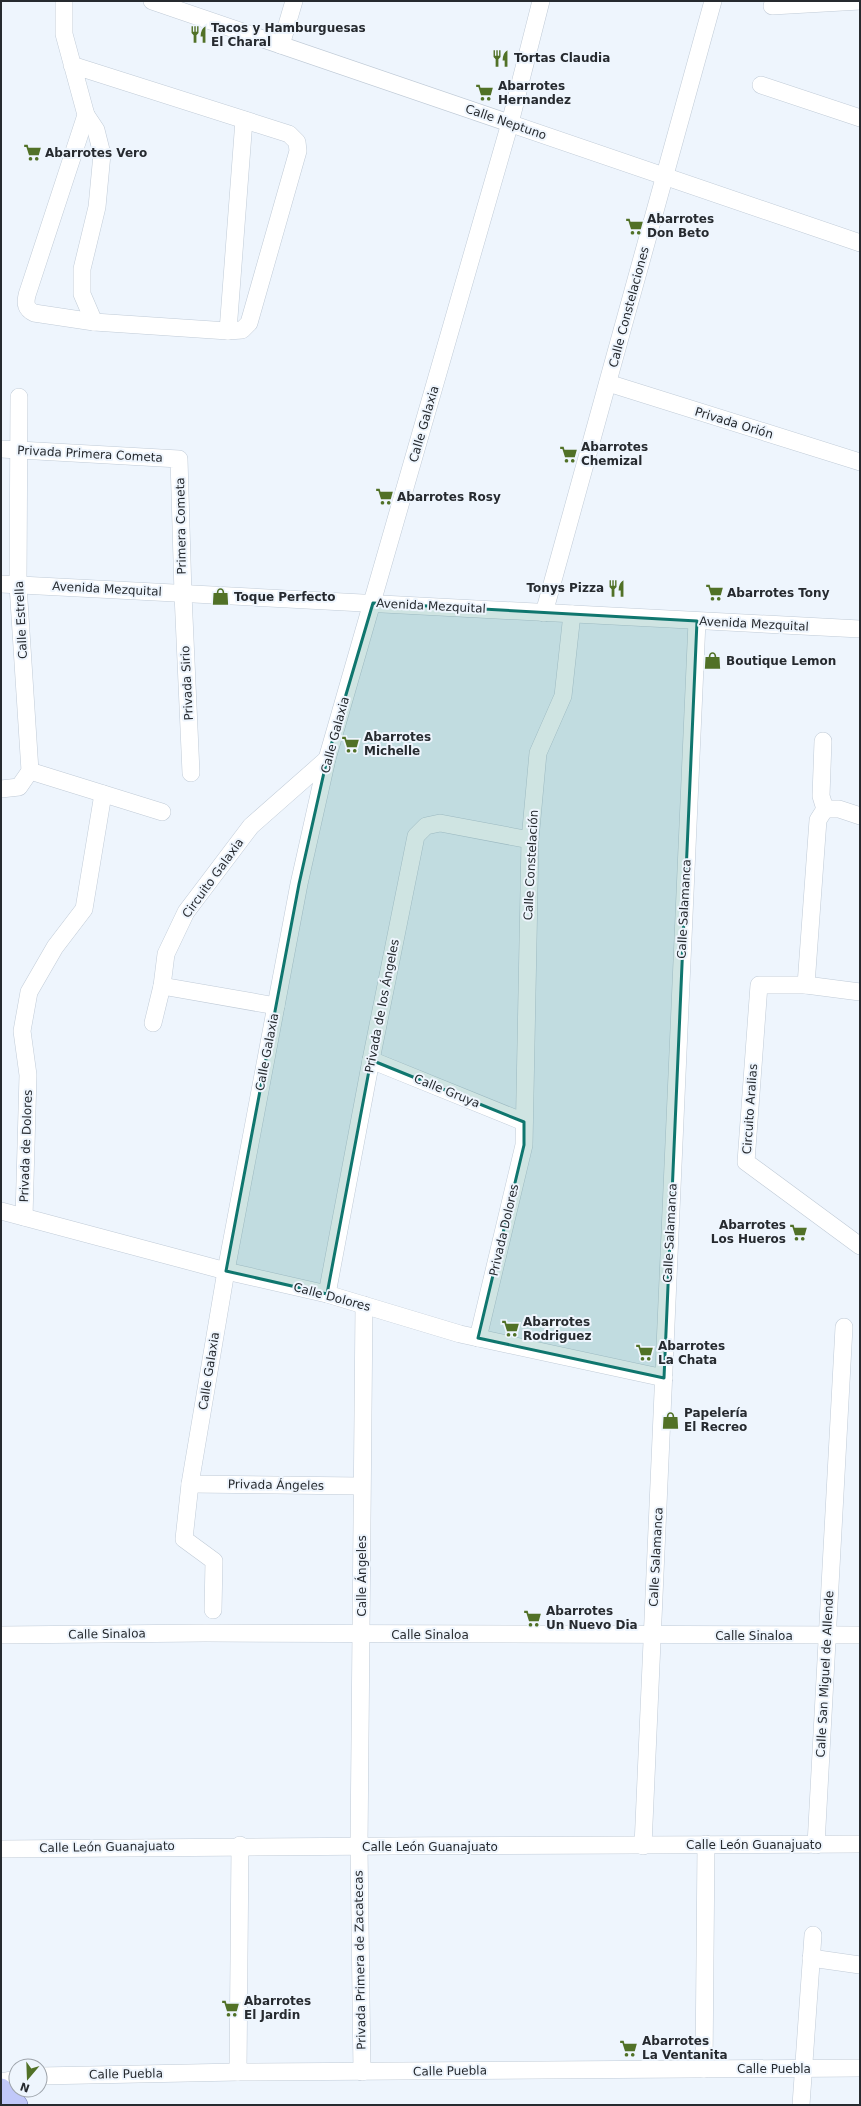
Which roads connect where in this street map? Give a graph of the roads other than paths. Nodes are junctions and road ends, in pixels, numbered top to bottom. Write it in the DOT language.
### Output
graph roads {
  1 [pos="64,1"];
  2 [pos="152,1"];
  3 [pos="294,1"];
  4 [pos="541,1"];
  5 [pos="713,1"];
  6 [pos="860,1"];
  7 [pos="772,6"];
  8 [pos="281,45"];
  9 [pos="72,66"];
  10 [pos="761,85"];
  11 [pos="86,115"];
  12 [pos="860,118"];
  13 [pos="244,120"];
  14 [pos="510,123"];
  15 [pos="665,176"];
  16 [pos="860,243"];
  17 [pos="94,322"];
  18 [pos="228,331"];
  19 [pos="608,383"];
  20 [pos="19,397"];
  21 [pos="1,449"];
  22 [pos="19,450"];
  23 [pos="179,459"];
  24 [pos="860,462"];
  25 [pos="1,584"];
  26 [pos="18,585"];
  27 [pos="183,594"];
  28 [pos="373,603"];
  29 [pos="544,612"];
  30 [pos="572,614"];
  31 [pos="697,621"];
  32 [pos="860,630"];
  33 [pos="823,741"];
  34 [pos="328,759"];
  35 [pos="30,771"];
  36 [pos="191,773"];
  37 [pos="1,789"];
  38 [pos="103,794"];
  39 [pos="825,809"];
  40 [pos="162,812"];
  41 [pos="860,816"];
  42 [pos="530,840"];
  43 [pos="806,985"];
  44 [pos="162,986"];
  45 [pos="860,992"];
  46 [pos="276,1006"];
  47 [pos="153,1023"];
  48 [pos="371,1060"];
  49 [pos="524,1122"];
  50 [pos="1,1211"];
  51 [pos="24,1217"];
  52 [pos="860,1246"];
  53 [pos="226,1271"];
  54 [pos="327,1294"];
  55 [pos="364,1305"];
  56 [pos="844,1327"];
  57 [pos="478,1338"];
  58 [pos="664,1378"];
  59 [pos="190,1484"];
  60 [pos="361,1486"];
  61 [pos="213,1610"];
  62 [pos="362,1634"];
  63 [pos="1,1635"];
  64 [pos="860,1635"];
  65 [pos="652,1636"];
  66 [pos="827,1636"];
  67 [pos="706,1844"];
  68 [pos="860,1844"];
  69 [pos="240,1845"];
  70 [pos="816,1845"];
  71 [pos="643,1846"];
  72 [pos="359,1847"];
  73 [pos="1,1848"];
  74 [pos="813,1936"];
  75 [pos="812,1958"];
  76 [pos="860,1965"];
  77 [pos="860,2068"];
  78 [pos="704,2069"];
  79 [pos="805,2069"];
  80 [pos="238,2072"];
  81 [pos="362,2072"];
  82 [pos="48,2076"];
  83 [pos="1,2089"];
  84 [pos="17,2105"];
  85 [pos="801,2105"];
  1 -- 9 [label="street"];
  2 -- 8 [label="street, Calle Neptuno"];
  3 -- 8 [label="street"];
  4 -- 14 [label="street, Calle Galaxia"];
  5 -- 15 [label="street, Calle Constelaciones"];
  6 -- 7 [label="street"];
  8 -- 14 [label="street, Calle Neptuno"];
  9 -- 11 [label="street"];
  9 -- 13 [label="street"];
  10 -- 12 [label="street"];
  11 -- 17 [label="street"];
  11 -- 17 [label="street"];
  13 -- 18 [label="street"];
  13 -- 18 [label="street"];
  14 -- 15 [label="street, Calle Neptuno"];
  14 -- 28 [label="street, Calle Galaxia"];
  15 -- 16 [label="street, Calle Neptuno"];
  15 -- 19 [label="street, Calle Constelaciones"];
  17 -- 18 [label="street"];
  19 -- 24 [label="street, Privada Orión"];
  19 -- 29 [label="street, Calle Constelaciones"];
  20 -- 22 [label="street, Calle Estrella"];
  21 -- 22 [label="street, Privada Primera Cometa"];
  22 -- 23 [label="street, Privada Primera Cometa"];
  22 -- 26 [label="street, Calle Estrella"];
  23 -- 27 [label="street, Primera Cometa"];
  25 -- 26 [label="street, Avenida Mezquital"];
  26 -- 27 [label="street, Avenida Mezquital"];
  26 -- 35 [label="street, Calle Estrella"];
  27 -- 28 [label="street, Avenida Mezquital"];
  27 -- 36 [label="street, Privada Sirio"];
  28 -- 29 [label="street, Avenida Mezquital"];
  28 -- 34 [label="street, Calle Galaxia"];
  29 -- 30 [label="street, Avenida Mezquital"];
  30 -- 31 [label="street, Avenida Mezquital"];
  30 -- 42 [label="street, Calle Constelación"];
  31 -- 32 [label="street, Avenida Mezquital"];
  31 -- 58 [label="street, Calle Salamanca"];
  33 -- 39 [label="street"];
  34 -- 44 [label="street, Circuito Galaxia"];
  34 -- 46 [label="street, Calle Galaxia"];
  35 -- 37 [label="street"];
  35 -- 38 [label="street"];
  38 -- 40 [label="street"];
  38 -- 51 [label="street, Privada de Dolores"];
  39 -- 41 [label="street"];
  39 -- 43 [label="street"];
  42 -- 48 [label="street, Privada de los Ángeles"];
  42 -- 49 [label="street, Calle Constelación"];
  43 -- 45 [label="street, Circuito Aralias"];
  43 -- 52 [label="street, Circuito Aralias"];
  44 -- 46 [label="street"];
  44 -- 47 [label="street, Circuito Galaxia"];
  46 -- 53 [label="street, Calle Galaxia"];
  48 -- 49 [label="street, Calle Gruya"];
  48 -- 54 [label="street, Privada de los Ángeles"];
  49 -- 57 [label="street, Privada Dolores"];
  50 -- 51 [label="street, Calle Dolores"];
  51 -- 53 [label="street, Calle Dolores"];
  53 -- 54 [label="street, Calle Dolores"];
  53 -- 59 [label="street, Calle Galaxia"];
  54 -- 55 [label="street, Calle Dolores"];
  55 -- 57 [label="street, Calle Dolores"];
  55 -- 60 [label="street, Calle Ángeles"];
  56 -- 66 [label="street, Calle San Miguel de Allende"];
  57 -- 58 [label="street, Calle Dolores"];
  58 -- 65 [label="street, Calle Salamanca"];
  59 -- 60 [label="street, Privada Ángeles"];
  59 -- 61 [label="street, Calle Galaxia"];
  60 -- 62 [label="street, Calle Ángeles"];
  62 -- 63 [label="street, Calle Sinaloa"];
  62 -- 65 [label="street, Calle Sinaloa"];
  62 -- 72 [label="street, Calle Ángeles"];
  64 -- 66 [label="street, Calle Sinaloa"];
  65 -- 66 [label="street, Calle Sinaloa"];
  65 -- 71 [label="street, Calle Salamanca"];
  66 -- 70 [label="street, Calle San Miguel de Allende"];
  67 -- 70 [label="street, Calle León Guanajuato"];
  67 -- 71 [label="street, Calle León Guanajuato"];
  67 -- 78 [label="street"];
  68 -- 70 [label="street, Calle León Guanajuato"];
  69 -- 72 [label="street, Calle León Guanajuato"];
  69 -- 73 [label="street, Calle León Guanajuato"];
  69 -- 80 [label="street"];
  71 -- 72 [label="street, Calle León Guanajuato"];
  72 -- 81 [label="street, Privada Primera de Zacatecas"];
  74 -- 75 [label="street"];
  75 -- 76 [label="street"];
  75 -- 79 [label="street"];
  77 -- 79 [label="street, Calle Puebla"];
  78 -- 79 [label="street, Calle Puebla"];
  78 -- 81 [label="street, Calle Puebla"];
  79 -- 85 [label="street"];
  80 -- 81 [label="street, Calle Puebla"];
  80 -- 82 [label="street, Calle Puebla"];
  83 -- 84 [label="main road"];
}
